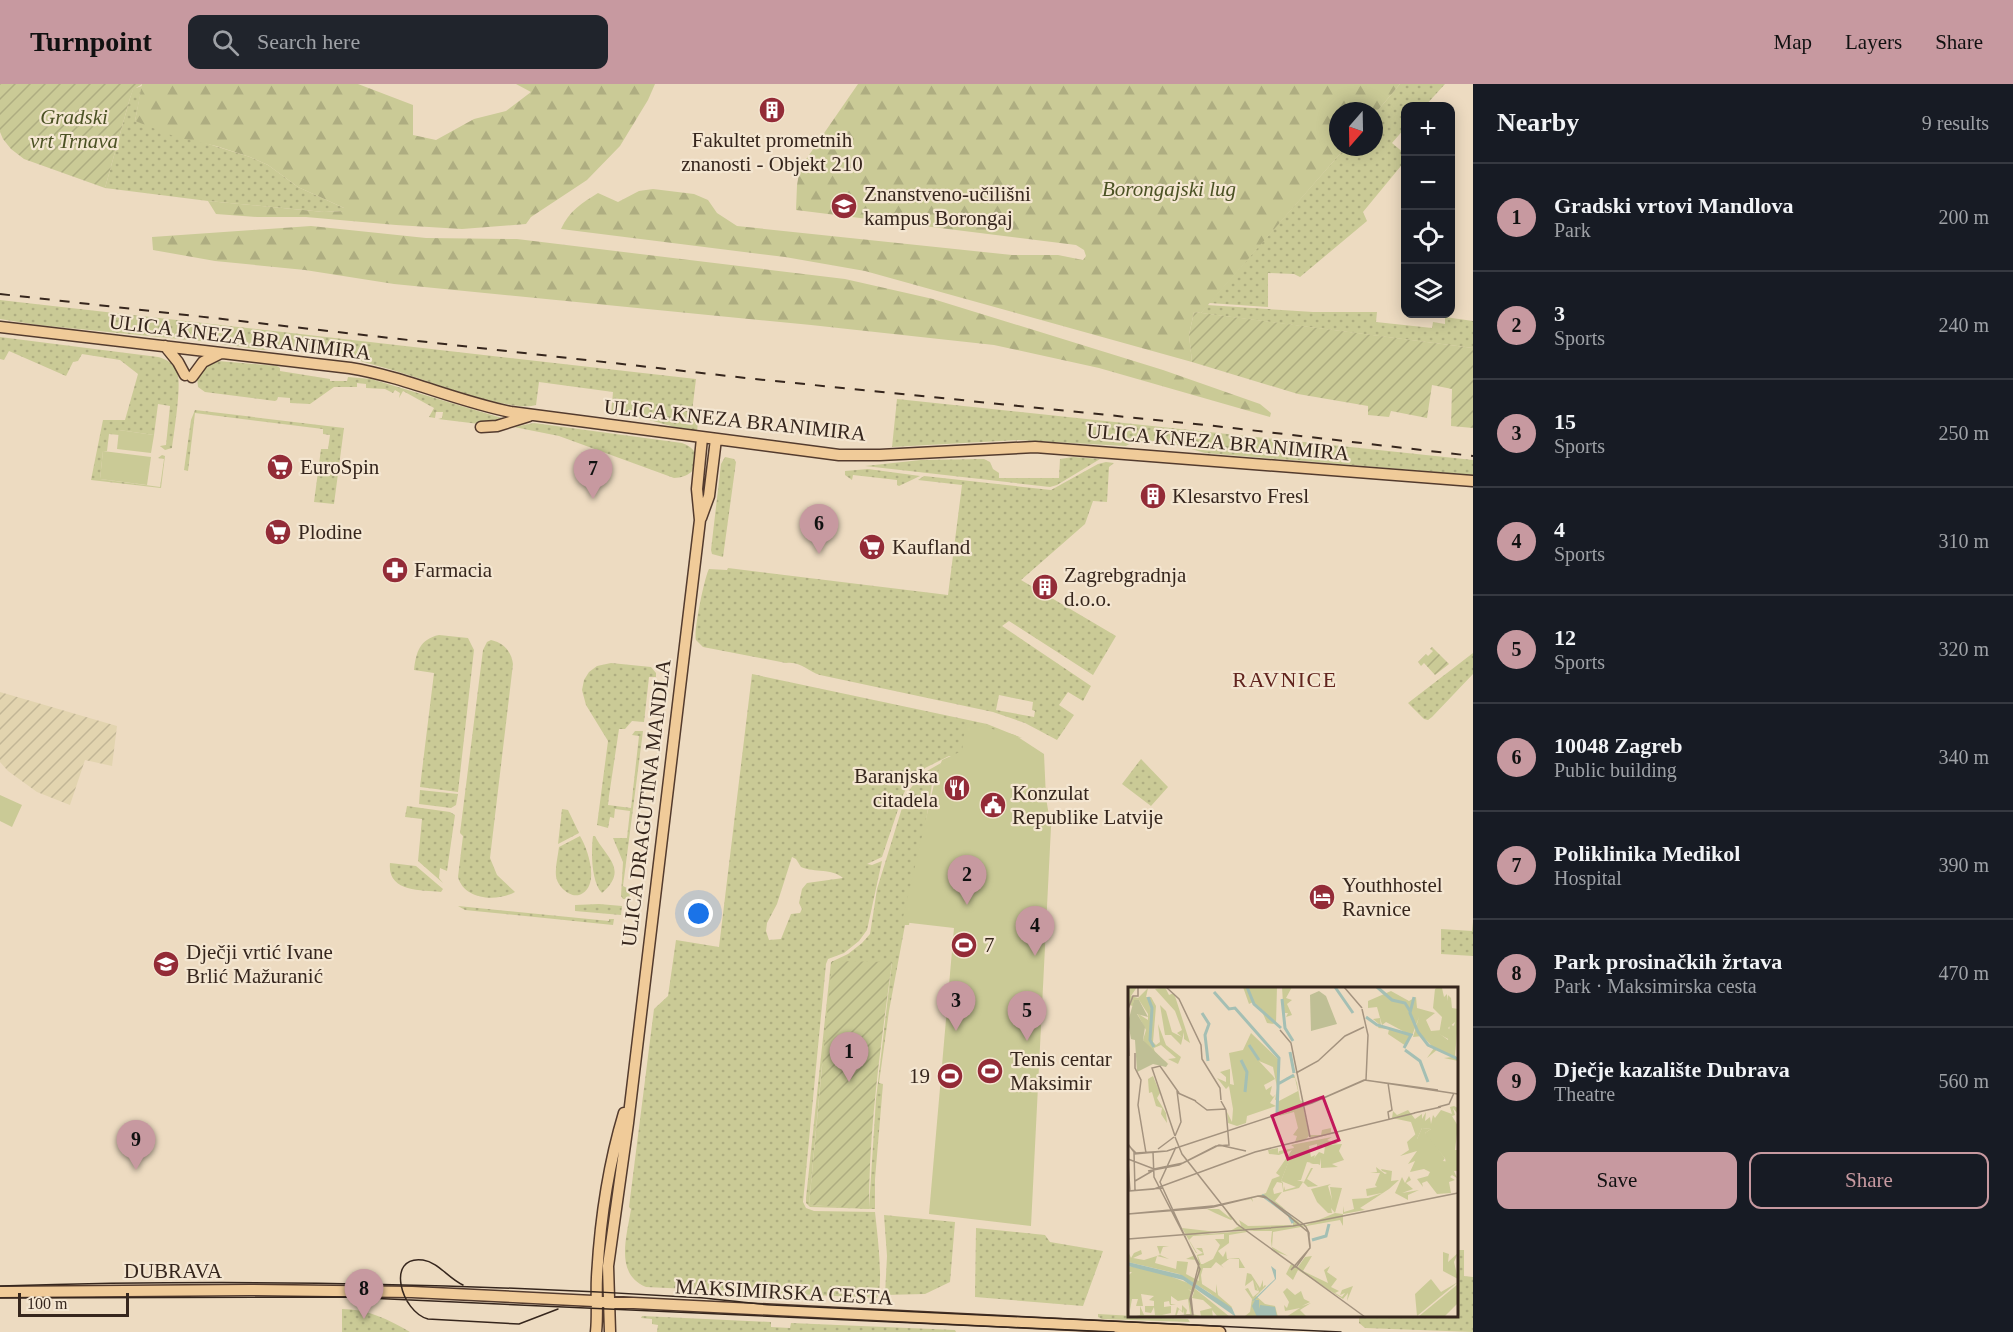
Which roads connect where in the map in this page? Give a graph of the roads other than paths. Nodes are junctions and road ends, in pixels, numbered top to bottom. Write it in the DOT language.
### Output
graph roads {
  1 [pos="0,327"];
  2 [pos="165,346"];
  3 [pos="222,353"];
  4 [pos="532,415"];
  5 [pos="481,428"];
  6 [pos="702,438"];
  7 [pos="716,439"];
  8 [pos="1473,481"];
  9 [pos="700,520"];
  10 [pos="345,1290"];
  11 [pos="0,1292"];
  12 [pos="603,1301"];
  13 [pos="596,1332"];
  14 [pos="610,1332"];
  15 [pos="1220,1332"];
  1 -- 2 [label="main road, ULICA KNEZA BRANIMIRA"];
  2 -- 3 [label="main road, ULICA KNEZA BRANIMIRA"];
  2 -- 3 [label="main road"];
  3 -- 4 [label="main road, ULICA KNEZA BRANIMIRA"];
  4 -- 5 [label="main road"];
  4 -- 6 [label="main road, ULICA KNEZA BRANIMIRA"];
  6 -- 7 [label="main road, ULICA KNEZA BRANIMIRA"];
  6 -- 9 [label="main road, ULICA DRAGUTINA MANDLA"];
  7 -- 8 [label="main road, ULICA KNEZA BRANIMIRA"];
  7 -- 9 [label="main road, ULICA DRAGUTINA MANDLA"];
  9 -- 12 [label="main road, ULICA DRAGUTINA MANDLA"];
  10 -- 11 [label="main road, DUBRAVA"];
  10 -- 12 [label="main road, MAKSIMIRSKA CESTA"];
  12 -- 13 [label="main road"];
  12 -- 14 [label="main road"];
  12 -- 15 [label="main road, MAKSIMIRSKA CESTA"];
}
